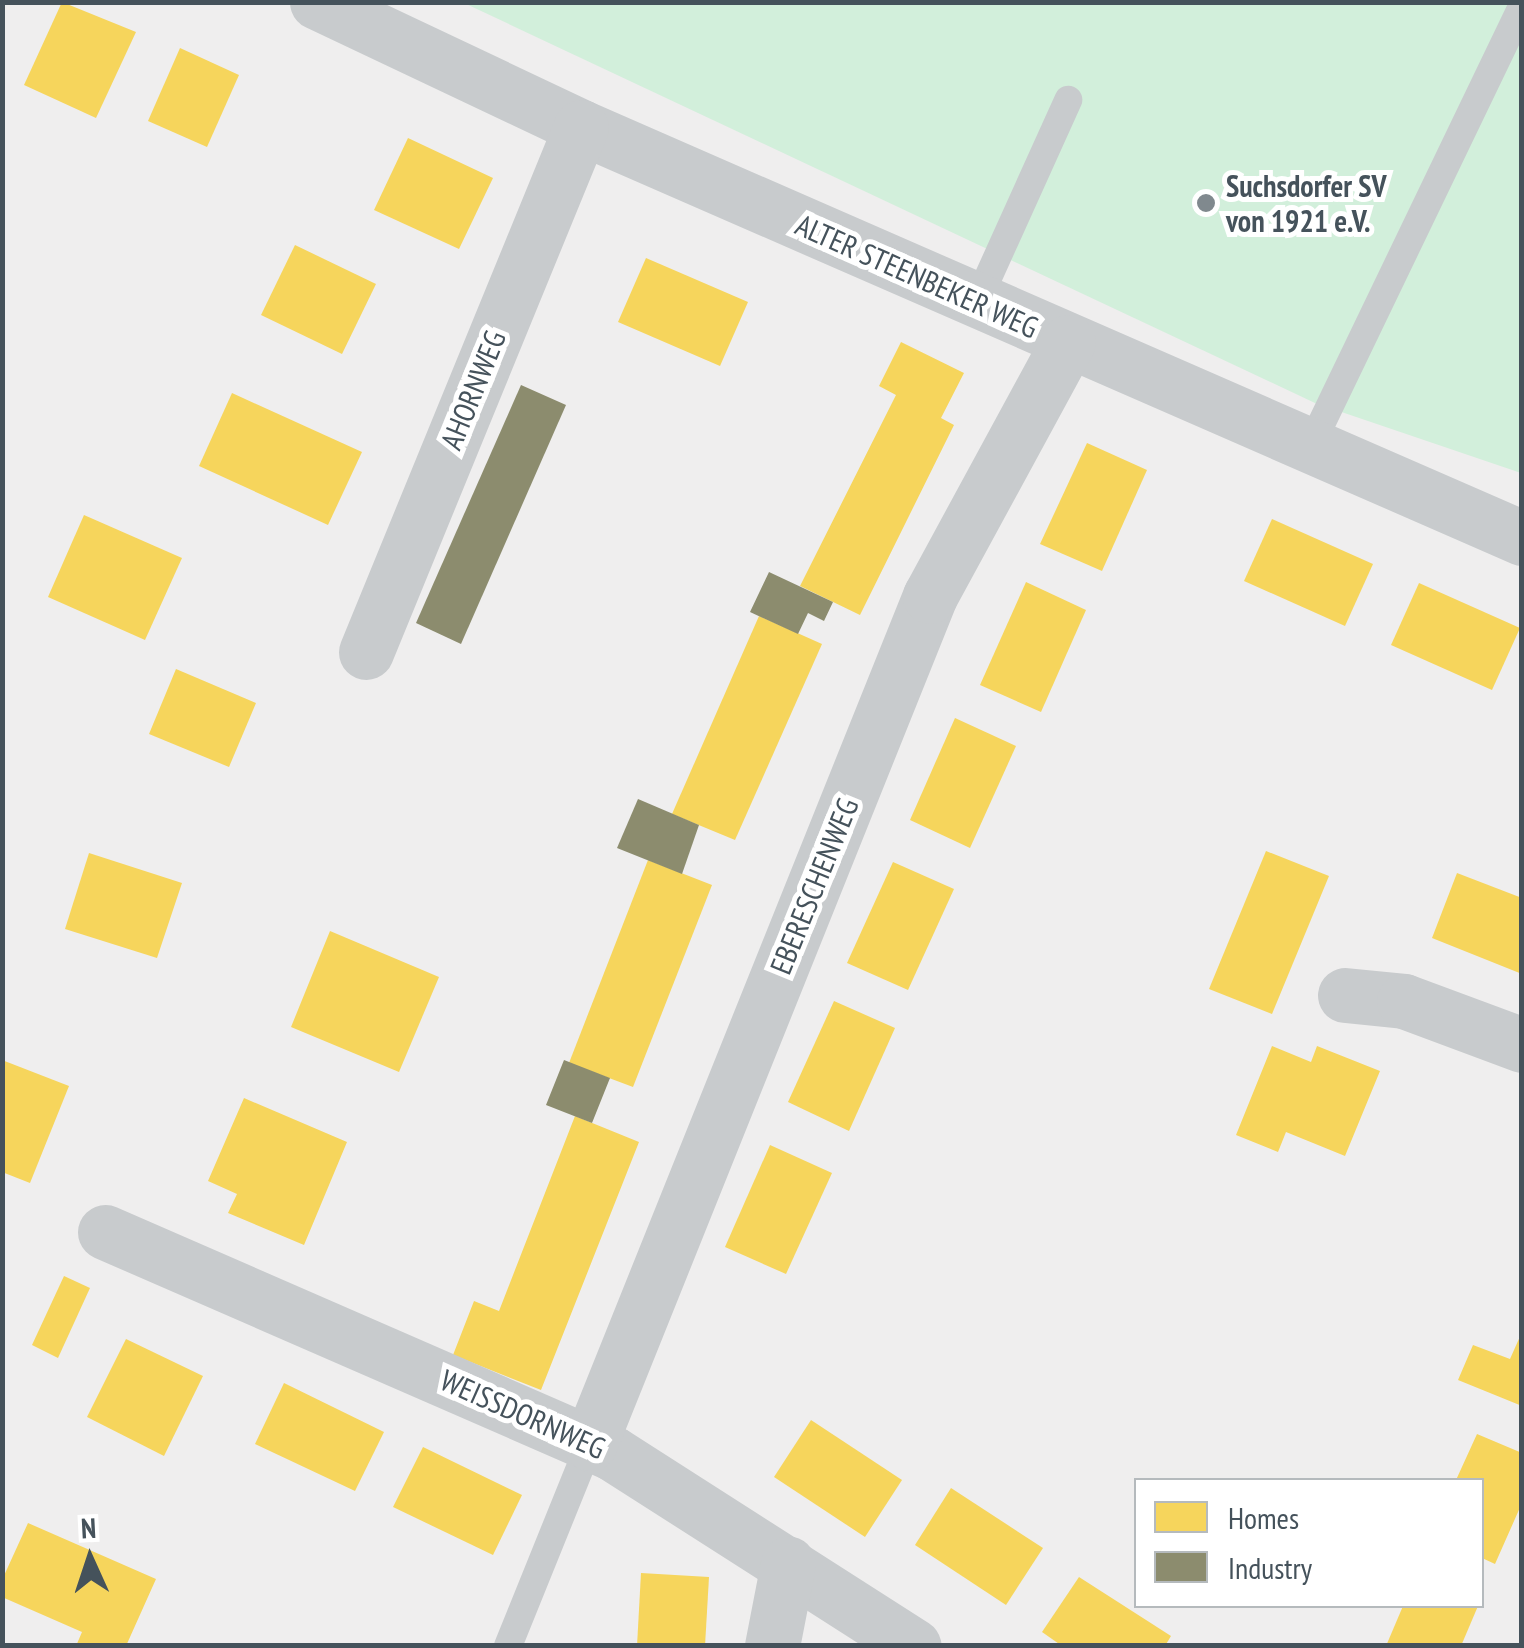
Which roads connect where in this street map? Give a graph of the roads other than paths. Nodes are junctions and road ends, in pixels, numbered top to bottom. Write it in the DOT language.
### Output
graph roads {
  1 [pos="317,2"];
  2 [pos="1522,6"];
  3 [pos="1068,100"];
  4 [pos="581,127"];
  5 [pos="977,302"];
  6 [pos="1068,342"];
  7 [pos="1311,446"];
  8 [pos="1522,538"];
  9 [pos="366,652"];
  10 [pos="1345,995"];
  11 [pos="1522,1045"];
  12 [pos="105,1232"];
  13 [pos="590,1443"];
  14 [pos="788,1564"];
  15 [pos="508,1646"];
  16 [pos="772,1646"];
  17 [pos="914,1646"];
  1 -- 4 [label="street, ALTER STEENBEKER WEG"];
  2 -- 7 [label="lane"];
  3 -- 5 [label="lane"];
  4 -- 5 [label="street, ALTER STEENBEKER WEG"];
  4 -- 9 [label="street, AHORNWEG"];
  5 -- 6 [label="street, ALTER STEENBEKER WEG"];
  6 -- 7 [label="street, ALTER STEENBEKER WEG"];
  6 -- 13 [label="street, EBERESCHENWEG"];
  7 -- 8 [label="street, ALTER STEENBEKER WEG"];
  10 -- 11 [label="street"];
  12 -- 13 [label="street, WEISSDORNWEG"];
  13 -- 14 [label="street, WEISSDORNWEG"];
  13 -- 15 [label="lane"];
  14 -- 16 [label="street"];
  14 -- 17 [label="street, WEISSDORNWEG"];
}
